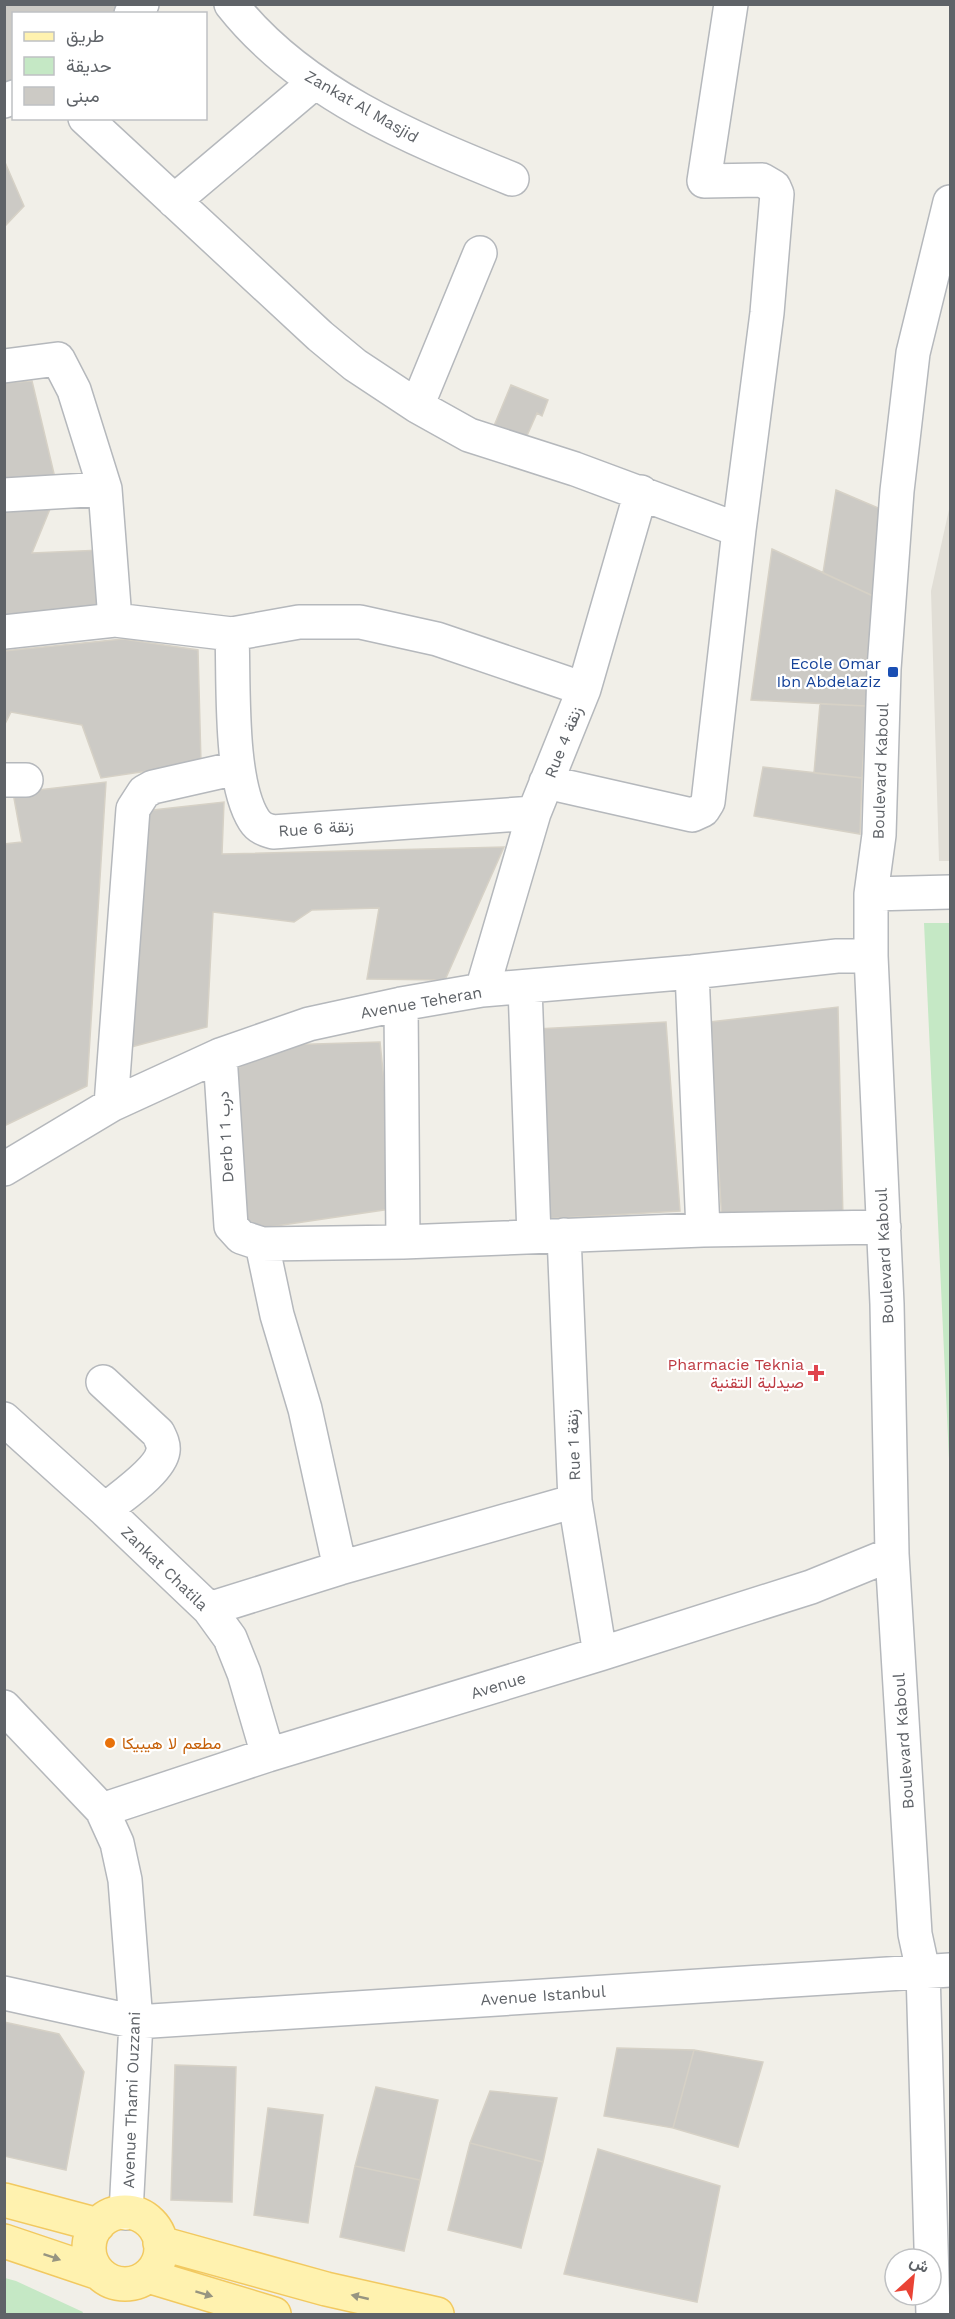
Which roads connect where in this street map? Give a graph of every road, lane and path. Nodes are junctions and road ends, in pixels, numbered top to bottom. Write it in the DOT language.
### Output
graph roads {
  1 [pos="231,4"];
  2 [pos="731,4"];
  3 [pos="315,82"];
  4 [pos="87,120"];
  5 [pos="512,179"];
  6 [pos="174,201"];
  7 [pos="951,202"];
  8 [pos="480,252"];
  9 [pos="4,366"];
  10 [pos="417,406"];
  11 [pos="105,489"];
  12 [pos="640,492"];
  13 [pos="4,495"];
  14 [pos="739,530"];
  15 [pos="115,620"];
  16 [pos="4,632"];
  17 [pos="232,634"];
  18 [pos="584,689"];
  19 [pos="237,768"];
  20 [pos="546,783"];
  21 [pos="534,813"];
  22 [pos="951,892"];
  23 [pos="871,894"];
  24 [pos="871,956"];
  25 [pos="692,972"];
  26 [pos="525,987"];
  27 [pos="482,990"];
  28 [pos="401,1004"];
  29 [pos="220,1056"];
  30 [pos="111,1106"];
  31 [pos="4,1169"];
  32 [pos="884,1227"];
  33 [pos="703,1230"];
  34 [pos="549,1236"];
  35 [pos="403,1242"];
  36 [pos="262,1244"];
  37 [pos="104,1382"];
  38 [pos="4,1419"];
  39 [pos="575,1501"];
  40 [pos="105,1510"];
  41 [pos="892,1554"];
  42 [pos="340,1568"];
  43 [pos="209,1609"];
  44 [pos="600,1654"];
  45 [pos="4,1707"];
  46 [pos="268,1755"];
  47 [pos="102,1810"];
  48 [pos="937,1971"];
  49 [pos="4,1993"];
  50 [pos="136,2022"];
  51 [pos="4,2200"];
  52 [pos="112,2219"];
  53 [pos="4,2241"];
  54 [pos="160,2243"];
  55 [pos="99,2273"];
  56 [pos="148,2276"];
  57 [pos="274,2314"];
  58 [pos="437,2314"];
  59 [pos="933,2314"];
  1 -- 3 [label="street, Zankat Al Masjid"];
  2 -- 14 [label="street"];
  3 -- 5 [label="street, Zankat Al Masjid"];
  3 -- 6 [label="street"];
  4 -- 6 [label="street"];
  6 -- 10 [label="street"];
  7 -- 23 [label="street, Boulevard Kaboul"];
  8 -- 10 [label="street"];
  9 -- 11 [label="street"];
  10 -- 12 [label="street"];
  11 -- 13 [label="street"];
  11 -- 15 [label="street"];
  12 -- 14 [label="street"];
  12 -- 18 [label="street, Rue 4 زنقة"];
  14 -- 20 [label="street"];
  15 -- 16 [label="street"];
  15 -- 17 [label="street"];
  17 -- 18 [label="street"];
  17 -- 19 [label="street, Rue 6 زنقة"];
  18 -- 20 [label="street, Rue 4 زنقة"];
  19 -- 21 [label="street, Rue 6 زنقة"];
  19 -- 30 [label="street"];
  20 -- 21 [label="street, Rue 4 زنقة"];
  21 -- 27 [label="street, Rue 4 زنقة"];
  22 -- 23 [label="street"];
  23 -- 24 [label="street, Boulevard Kaboul"];
  24 -- 25 [label="street, Avenue Teheran"];
  24 -- 32 [label="street, Boulevard Kaboul"];
  25 -- 26 [label="street, Avenue Teheran"];
  25 -- 33 [label="street"];
  26 -- 27 [label="street, Avenue Teheran"];
  26 -- 34 [label="street, Rue 1 زنقة"];
  27 -- 28 [label="street, Avenue Teheran"];
  28 -- 29 [label="street, Avenue Teheran"];
  28 -- 35 [label="street"];
  29 -- 30 [label="street, Avenue Teheran"];
  29 -- 36 [label="street, Derb 1 درب 1"];
  30 -- 31 [label="street, Avenue Teheran"];
  32 -- 33 [label="street"];
  32 -- 41 [label="street, Boulevard Kaboul"];
  33 -- 34 [label="street"];
  34 -- 35 [label="street"];
  34 -- 39 [label="street, Rue 1 زنقة"];
  35 -- 36 [label="street"];
  36 -- 42 [label="street"];
  37 -- 40 [label="street"];
  38 -- 40 [label="street, Zankat Chatila"];
  39 -- 42 [label="street"];
  39 -- 44 [label="street, Rue 1 زنقة"];
  40 -- 43 [label="street, Zankat Chatila"];
  41 -- 44 [label="street, Avenue"];
  41 -- 48 [label="street, Boulevard Kaboul"];
  42 -- 43 [label="street"];
  43 -- 46 [label="street, Zankat Chatila"];
  44 -- 46 [label="street, Avenue"];
  45 -- 47 [label="street, Avenue Thami Ouzzani"];
  46 -- 47 [label="street, Avenue"];
  47 -- 50 [label="street, Avenue Thami Ouzzani"];
  48 -- 50 [label="street, Avenue Istanbul"];
  48 -- 59 [label="street, Boulevard Kaboul"];
  49 -- 50 [label="street, Avenue Istanbul"];
  50 -- 52 [label="street, Avenue Thami Ouzzani"];
  51 -- 52 [label="main road"];
  52 -- 54 [label="main road"];
  52 -- 55 [label="main road"];
  53 -- 55 [label="main road, one-way"];
  54 -- 56 [label="main road"];
  58 -- 54 [label="main road, one-way"];
  55 -- 56 [label="main road"];
  56 -- 57 [label="main road, one-way"];
}
